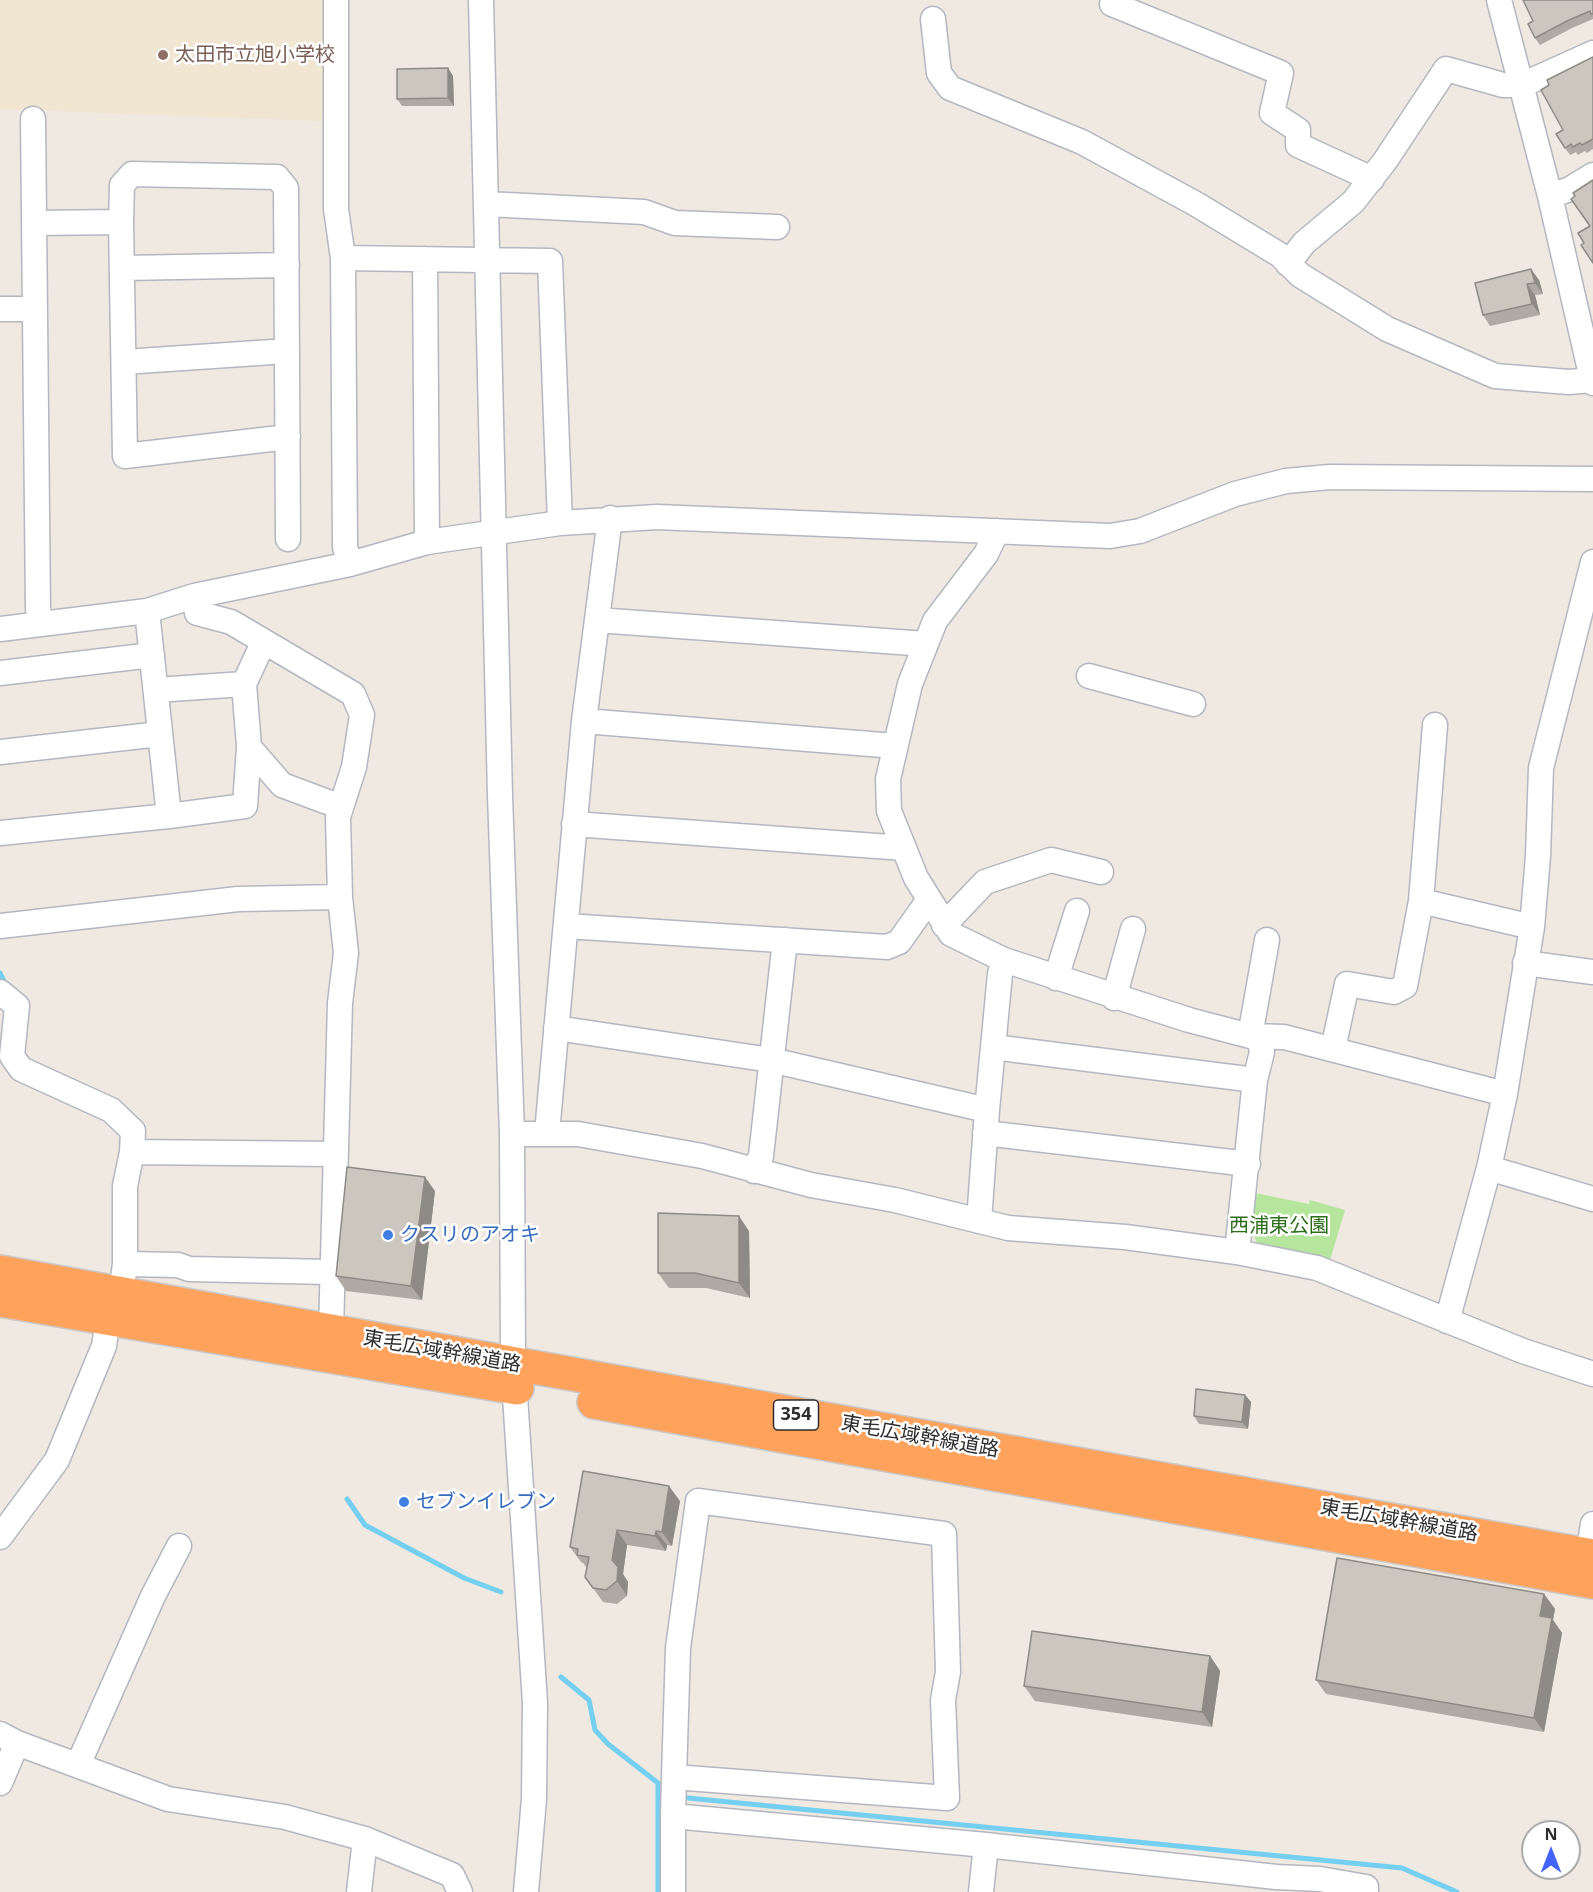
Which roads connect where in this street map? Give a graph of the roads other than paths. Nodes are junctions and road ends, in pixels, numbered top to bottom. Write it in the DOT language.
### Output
graph roads {
  1 [pos="336,0"];
  2 [pos="481,0"];
  3 [pos="1499,0"];
  4 [pos="1112,4"];
  5 [pos="933,19"];
  6 [pos="1593,53"];
  7 [pos="1522,85"];
  8 [pos="33,119"];
  9 [pos="1593,175"];
  10 [pos="1372,179"];
  11 [pos="1550,196"];
  12 [pos="487,204"];
  13 [pos="121,222"];
  14 [pos="35,223"];
  15 [pos="777,227"];
  16 [pos="343,258"];
  17 [pos="425,259"];
  18 [pos="488,260"];
  19 [pos="1288,264"];
  20 [pos="287,265"];
  21 [pos="123,268"];
  22 [pos="1585,304"];
  23 [pos="0,309"];
  24 [pos="35,309"];
  25 [pos="287,351"];
  26 [pos="124,362"];
  27 [pos="1592,381"];
  28 [pos="288,437"];
  29 [pos="1593,479"];
  30 [pos="610,518"];
  31 [pos="560,523"];
  32 [pos="997,531"];
  33 [pos="495,532"];
  34 [pos="288,539"];
  35 [pos="427,542"];
  36 [pos="1593,562"];
  37 [pos="350,564"];
  38 [pos="194,596"];
  39 [pos="147,611"];
  40 [pos="597,620"];
  41 [pos="41,623"];
  42 [pos="0,629"];
  43 [pos="263,643"];
  44 [pos="926,644"];
  45 [pos="152,655"];
  46 [pos="0,673"];
  47 [pos="1089,676"];
  48 [pos="244,684"];
  49 [pos="156,690"];
  50 [pos="1193,704"];
  51 [pos="584,721"];
  52 [pos="1435,725"];
  53 [pos="160,734"];
  54 [pos="895,746"];
  55 [pos="249,747"];
  56 [pos="0,752"];
  57 [pos="341,807"];
  58 [pos="169,816"];
  59 [pos="574,824"];
  60 [pos="0,833"];
  61 [pos="904,848"];
  62 [pos="1101,872"];
  63 [pos="340,897"];
  64 [pos="928,901"];
  65 [pos="1421,901"];
  66 [pos="1077,911"];
  67 [pos="944,925"];
  68 [pos="0,926"];
  69 [pos="567,926"];
  70 [pos="1532,927"];
  71 [pos="1133,929"];
  72 [pos="785,940"];
  73 [pos="1268,940"];
  74 [pos="1004,960"];
  75 [pos="1525,963"];
  76 [pos="1593,972"];
  77 [pos="1056,978"];
  78 [pos="0,992"];
  79 [pos="1114,998"];
  80 [pos="556,1029"];
  81 [pos="1255,1036"];
  82 [pos="993,1047"];
  83 [pos="1333,1049"];
  84 [pos="771,1060"];
  85 [pos="1255,1080"];
  86 [pos="1505,1094"];
  87 [pos="986,1121"];
  88 [pos="547,1133"];
  89 [pos="512,1134"];
  90 [pos="132,1152"];
  91 [pos="335,1154"];
  92 [pos="1248,1164"];
  93 [pos="1489,1168"];
  94 [pos="754,1171"];
  95 [pos="1593,1199"];
  96 [pos="979,1221"];
  97 [pos="1237,1252"];
  98 [pos="0,1272"];
  99 [pos="331,1272"];
  100 [pos="118,1292"];
  101 [pos="0,1300"];
  102 [pos="1448,1321"];
  103 [pos="331,1331"];
  104 [pos="1593,1374"];
  105 [pos="513,1376"];
  106 [pos="0,1537"];
  107 [pos="179,1546"];
  108 [pos="1592,1554"];
  109 [pos="9,1739"];
  110 [pos="78,1765"];
  111 [pos="674,1777"];
  112 [pos="0,1783"];
  113 [pos="673,1816"];
  114 [pos="365,1839"];
  115 [pos="986,1845"];
  116 [pos="360,1892"];
  117 [pos="460,1892"];
  118 [pos="526,1892"];
  119 [pos="673,1892"];
  120 [pos="981,1892"];
  121 [pos="1366,1892"];
  1 -- 16 [label="street"];
  2 -- 12 [label="street"];
  3 -- 7 [label="street"];
  4 -- 10 [label="street"];
  5 -- 19 [label="street"];
  6 -- 7 [label="street"];
  7 -- 10 [label="street"];
  7 -- 11 [label="street"];
  8 -- 14 [label="street"];
  9 -- 11 [label="street"];
  10 -- 19 [label="street"];
  11 -- 22 [label="street"];
  12 -- 15 [label="street"];
  12 -- 18 [label="street"];
  13 -- 14 [label="street"];
  13 -- 20 [label="street"];
  13 -- 21 [label="street"];
  14 -- 24 [label="street"];
  16 -- 17 [label="street"];
  16 -- 37 [label="street"];
  17 -- 18 [label="street"];
  17 -- 35 [label="street"];
  18 -- 31 [label="street"];
  18 -- 33 [label="street"];
  19 -- 27 [label="street"];
  20 -- 21 [label="street"];
  20 -- 25 [label="street"];
  21 -- 26 [label="street"];
  22 -- 27 [label="street"];
  23 -- 24 [label="street"];
  24 -- 41 [label="street"];
  25 -- 26 [label="street"];
  25 -- 28 [label="street"];
  26 -- 28 [label="street"];
  28 -- 34 [label="street"];
  29 -- 32 [label="street"];
  30 -- 31 [label="street"];
  30 -- 32 [label="street"];
  30 -- 40 [label="street"];
  31 -- 33 [label="street"];
  32 -- 44 [label="street"];
  33 -- 35 [label="street"];
  33 -- 89 [label="street"];
  35 -- 37 [label="street"];
  36 -- 70 [label="street"];
  37 -- 38 [label="street"];
  38 -- 39 [label="street"];
  38 -- 43 [label="street"];
  39 -- 41 [label="street"];
  39 -- 45 [label="street"];
  40 -- 44 [label="street"];
  40 -- 51 [label="street"];
  41 -- 42 [label="street"];
  43 -- 48 [label="street"];
  43 -- 57 [label="street"];
  44 -- 54 [label="street"];
  45 -- 46 [label="street"];
  45 -- 49 [label="street"];
  47 -- 50 [label="street"];
  48 -- 49 [label="street"];
  48 -- 55 [label="street"];
  49 -- 53 [label="street"];
  51 -- 54 [label="street"];
  51 -- 59 [label="street"];
  52 -- 65 [label="street"];
  53 -- 56 [label="street"];
  53 -- 58 [label="street"];
  54 -- 61 [label="street"];
  55 -- 57 [label="street"];
  55 -- 58 [label="street"];
  57 -- 63 [label="street"];
  58 -- 60 [label="street"];
  59 -- 61 [label="street"];
  59 -- 69 [label="street"];
  61 -- 64 [label="street"];
  62 -- 67 [label="street"];
  63 -- 68 [label="street"];
  63 -- 91 [label="street"];
  64 -- 67 [label="street"];
  64 -- 72 [label="street"];
  65 -- 70 [label="street"];
  65 -- 83 [label="street"];
  66 -- 77 [label="street"];
  67 -- 74 [label="street"];
  69 -- 72 [label="street"];
  69 -- 80 [label="street"];
  70 -- 75 [label="street"];
  71 -- 79 [label="street"];
  72 -- 84 [label="street"];
  73 -- 81 [label="street"];
  74 -- 77 [label="street"];
  74 -- 82 [label="street"];
  75 -- 76 [label="street"];
  75 -- 86 [label="street"];
  77 -- 79 [label="street"];
  78 -- 90 [label="street"];
  79 -- 81 [label="street"];
  80 -- 84 [label="street"];
  80 -- 88 [label="street"];
  81 -- 83 [label="street"];
  81 -- 85 [label="street"];
  82 -- 85 [label="street"];
  82 -- 87 [label="street"];
  83 -- 86 [label="street"];
  84 -- 87 [label="street"];
  84 -- 94 [label="street"];
  85 -- 92 [label="street"];
  86 -- 93 [label="street"];
  87 -- 92 [label="street"];
  87 -- 96 [label="street"];
  88 -- 89 [label="street"];
  88 -- 94 [label="street"];
  89 -- 105 [label="street"];
  90 -- 91 [label="street"];
  90 -- 100 [label="street"];
  91 -- 99 [label="street"];
  92 -- 97 [label="street"];
  93 -- 95 [label="street"];
  93 -- 102 [label="street"];
  94 -- 96 [label="street"];
  96 -- 97 [label="street"];
  97 -- 102 [label="street"];
  98 -- 100 [label="highway, 東毛広域幹線道路 / 354"];
  99 -- 100 [label="street"];
  99 -- 103 [label="street"];
  100 -- 101 [label="highway, 東毛広域幹線道路 / 354"];
  100 -- 103 [label="highway, 東毛広域幹線道路 / 354"];
  100 -- 105 [label="highway, 東毛広域幹線道路 / 354"];
  100 -- 106 [label="street"];
  102 -- 104 [label="street"];
  103 -- 105 [label="highway, 東毛広域幹線道路 / 354"];
  105 -- 108 [label="highway, 東毛広域幹線道路 / 354"];
  105 -- 118 [label="street"];
  107 -- 110 [label="street"];
  109 -- 110 [label="street"];
  109 -- 112 [label="street"];
  110 -- 114 [label="street"];
  111 -- 111 [label="street"];
  111 -- 113 [label="street"];
  113 -- 115 [label="street"];
  113 -- 119 [label="street"];
  114 -- 116 [label="street"];
  114 -- 117 [label="street"];
  115 -- 120 [label="street"];
  115 -- 121 [label="street"];
}
